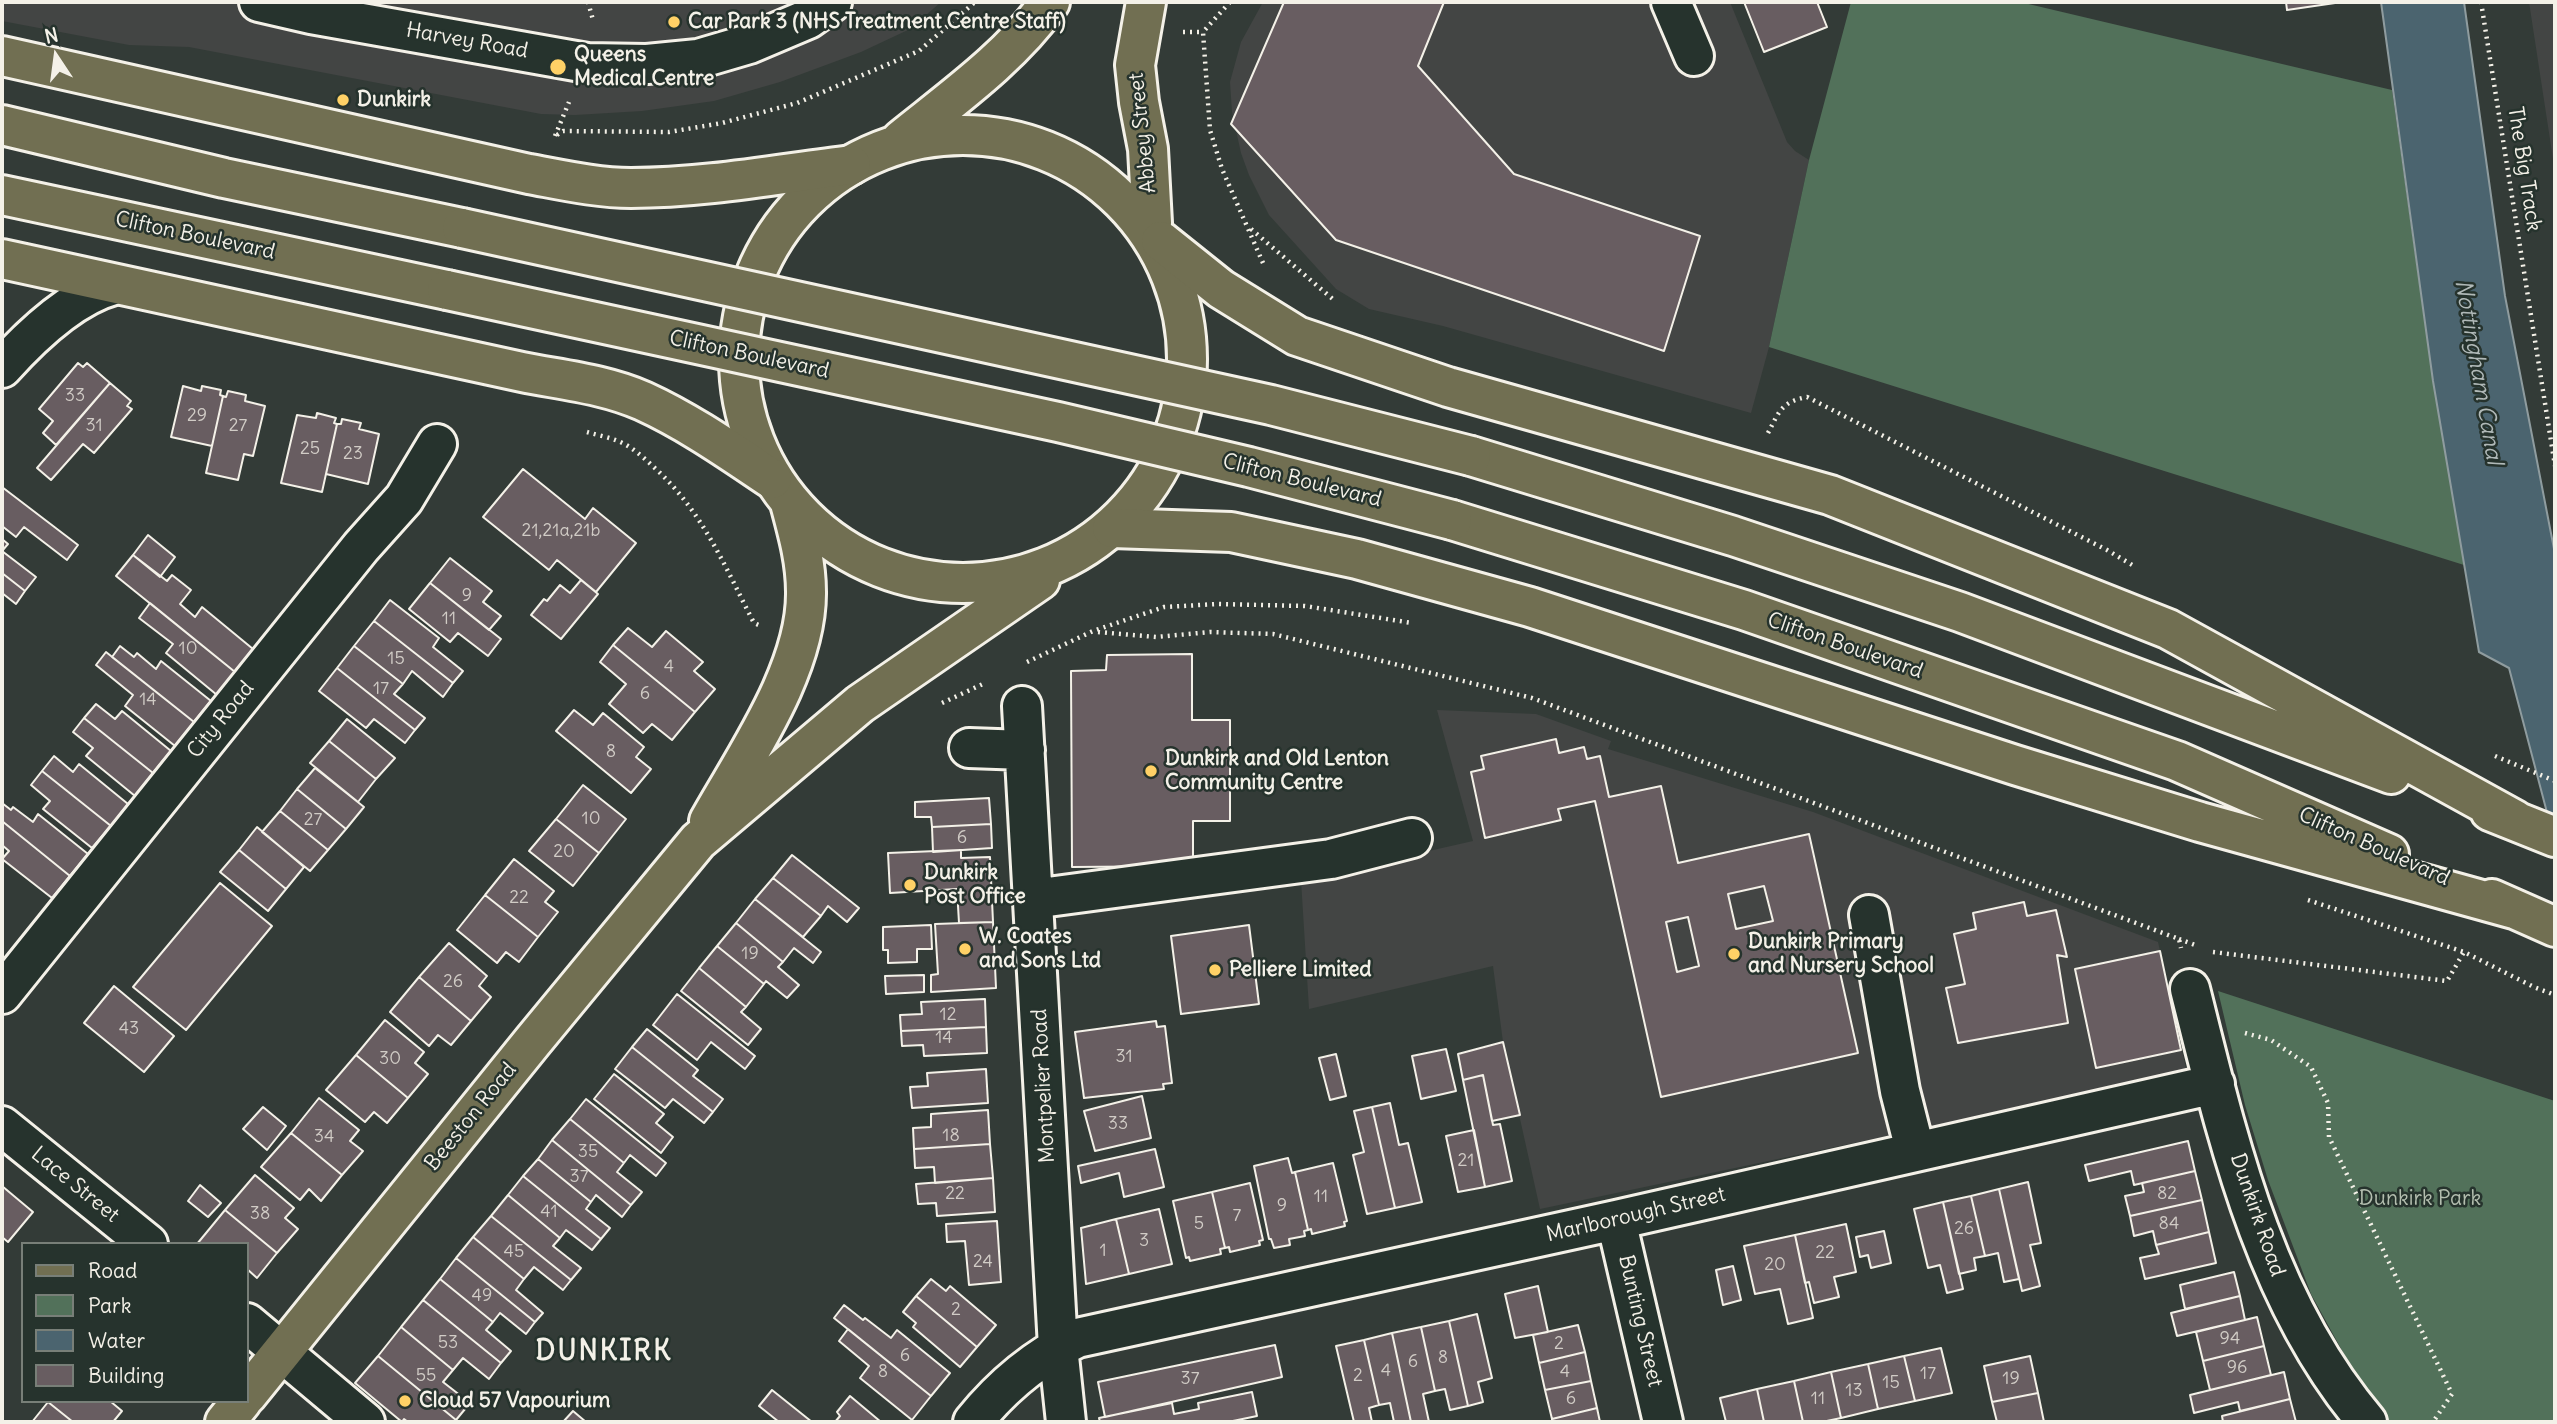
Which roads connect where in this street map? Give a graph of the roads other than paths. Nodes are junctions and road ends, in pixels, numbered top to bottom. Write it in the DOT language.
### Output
graph roads {
  1 [pos="259,2"];
  2 [pos="832,2"];
  3 [pos="1050,2"];
  4 [pos="1146,2"];
  5 [pos="1671,2"];
  6 [pos="2,56"];
  7 [pos="1694,56"];
  8 [pos="2,125"];
  9 [pos="896,144"];
  10 [pos="851,164"];
  11 [pos="2,195"];
  12 [pos="1156,232"];
  13 [pos="2,259"];
  14 [pos="114,285"];
  15 [pos="2,368"];
  16 [pos="437,444"];
  17 [pos="781,491"];
  18 [pos="1112,528"];
  19 [pos="1062,565"];
  20 [pos="1022,706"];
  21 [pos="969,748"];
  22 [pos="1025,750"];
  23 [pos="2515,820"];
  24 [pos="2555,837"];
  25 [pos="1412,838"];
  26 [pos="698,841"];
  27 [pos="1033,899"];
  28 [pos="2514,909"];
  29 [pos="1868,915"];
  30 [pos="2555,927"];
  31 [pos="2190,989"];
  32 [pos="2,994"];
  33 [pos="2215,1084"];
  34 [pos="2,1126"];
  35 [pos="1915,1150"];
  36 [pos="1616,1220"];
  37 [pos="146,1242"];
  38 [pos="248,1324"];
  39 [pos="1058,1347"];
  40 [pos="282,1352"];
  41 [pos="248,1394"];
  42 [pos="240,1403"];
  43 [pos="225,1422"];
  44 [pos="365,1422"];
  45 [pos="972,1422"];
  46 [pos="1066,1422"];
  47 [pos="1663,1422"];
  48 [pos="2367,1422"];
  1 -- 2 [label="street, Harvey Road"];
  3 -- 9 [label="main road"];
  4 -- 12 [label="main road, Abbey Street"];
  5 -- 7 [label="street"];
  6 -- 10 [label="main road"];
  8 -- 23 [label="main road, bridge"];
  9 -- 10 [label="main road"];
  9 -- 12 [label="main road"];
  10 -- 17 [label="main road"];
  11 -- 28 [label="main road, Clifton Boulevard, bridge"];
  12 -- 18 [label="main road"];
  12 -- 23 [label="main road"];
  13 -- 14 [label="main road"];
  14 -- 15 [label="street"];
  14 -- 17 [label="main road"];
  16 -- 32 [label="street, City Road"];
  17 -- 19 [label="main road"];
  17 -- 26 [label="main road"];
  18 -- 19 [label="main road"];
  18 -- 28 [label="main road"];
  19 -- 26 [label="main road"];
  20 -- 22 [label="street, Montpelier Road"];
  21 -- 22 [label="street"];
  22 -- 27 [label="street, Montpelier Road"];
  23 -- 24 [label="main road"];
  25 -- 27 [label="street"];
  26 -- 40 [label="main road, Beeston Road"];
  27 -- 39 [label="street, Montpelier Road"];
  28 -- 30 [label="main road, Clifton Boulevard"];
  29 -- 35 [label="street"];
  31 -- 33 [label="street, Dunkirk Road"];
  33 -- 35 [label="street, Marlborough Street"];
  33 -- 48 [label="street, Dunkirk Road"];
  34 -- 37 [label="street, Lace Street"];
  35 -- 36 [label="street, Marlborough Street"];
  36 -- 39 [label="street, Marlborough Street"];
  36 -- 47 [label="street, Bunting Street"];
  38 -- 40 [label="street"];
  39 -- 45 [label="street, Marlborough Street"];
  39 -- 46 [label="street, Montpelier Road"];
  40 -- 41 [label="main road, Beeston Road"];
  40 -- 44 [label="street"];
  42 -- 43 [label="main road"];
}
